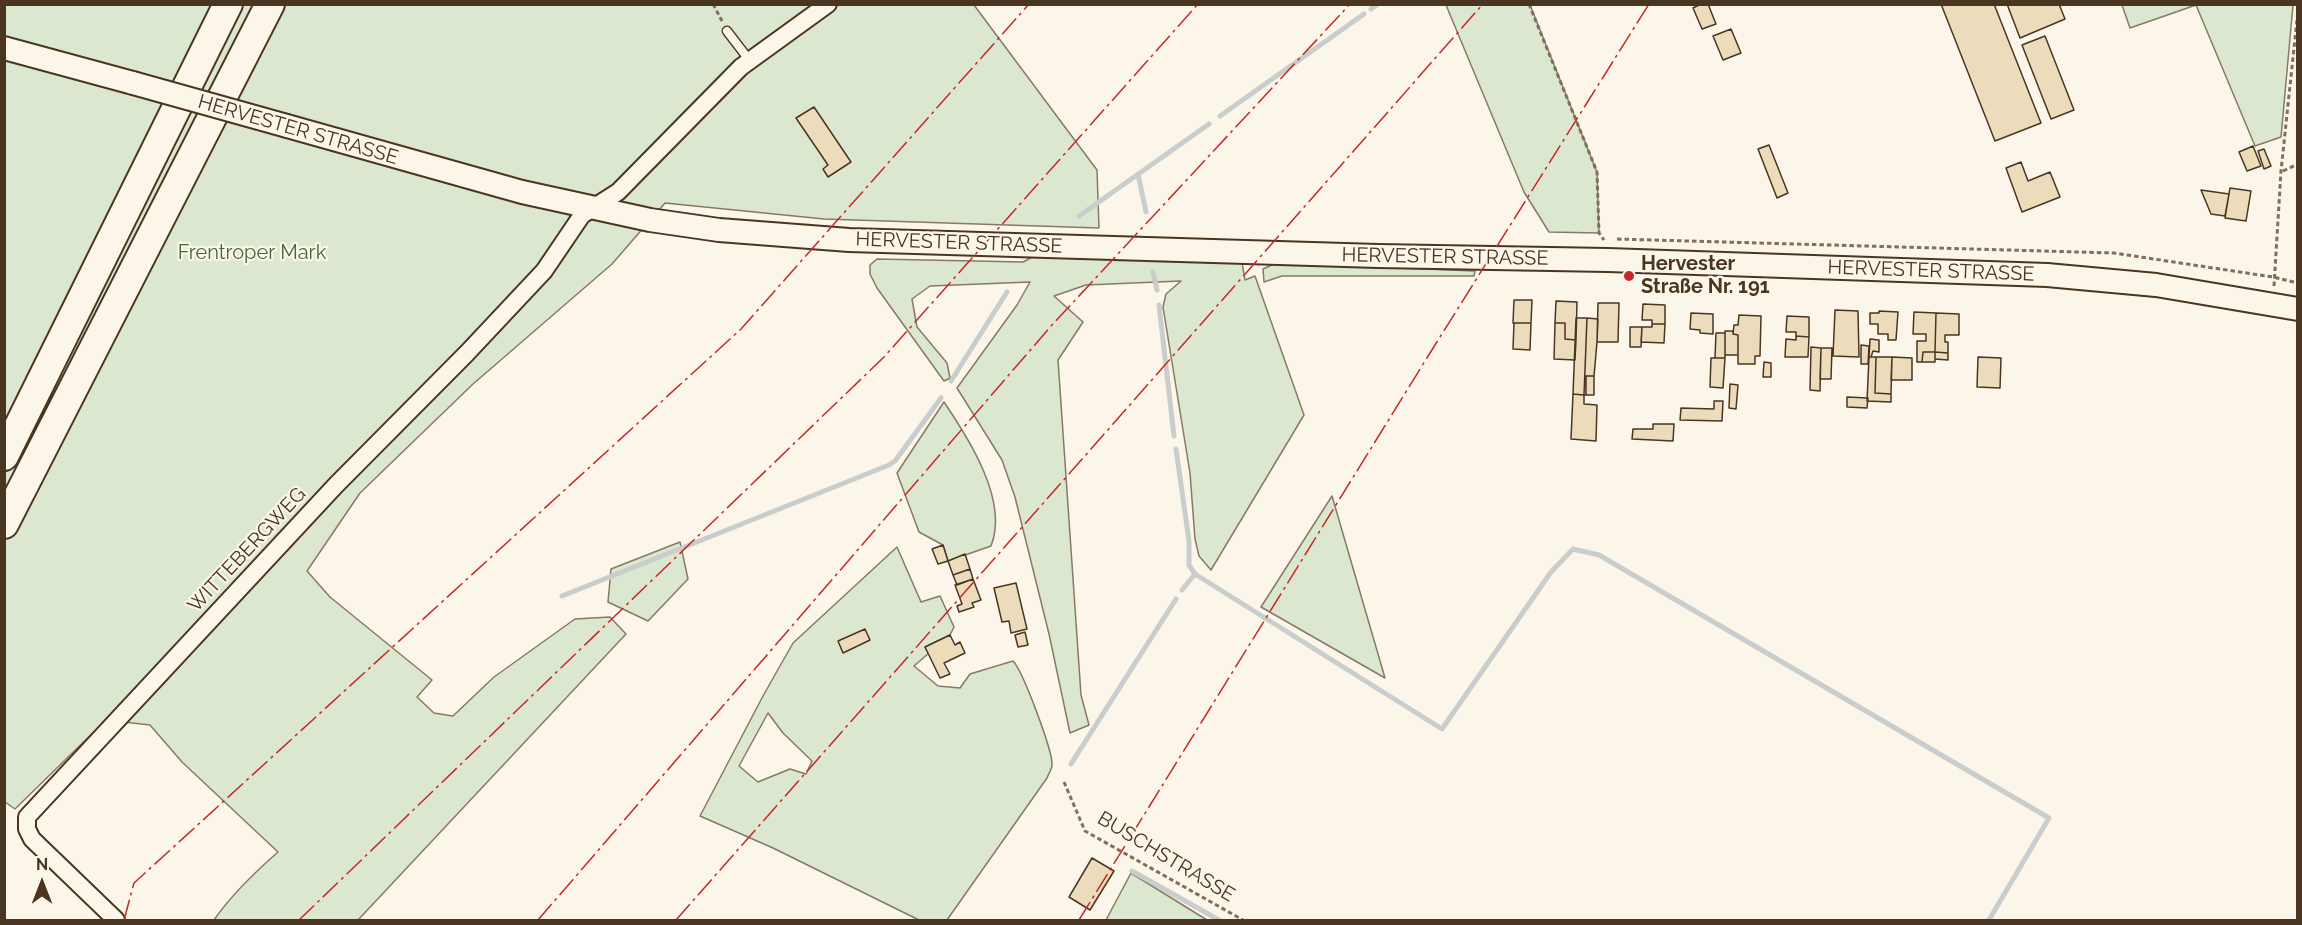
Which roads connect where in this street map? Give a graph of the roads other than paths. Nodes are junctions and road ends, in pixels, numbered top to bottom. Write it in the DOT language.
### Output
graph roads {
  1 [pos="228,4"];
  2 [pos="270,4"];
  3 [pos="828,4"];
  4 [pos="727,31"];
  5 [pos="4,48"];
  6 [pos="750,61"];
  7 [pos="592,208"];
  8 [pos="2287,307"];
  9 [pos="4,456"];
  10 [pos="4,524"];
  11 [pos="116,921"];
  1 -- 9 [label="highway"];
  2 -- 10 [label="highway"];
  3 -- 6 [label="street"];
  4 -- 6 [label="lane"];
  5 -- 7 [label="main road, HERVESTER STRASSE, bridge"];
  6 -- 7 [label="street"];
  7 -- 8 [label="main road, HERVESTER STRASSE"];
  7 -- 11 [label="street, WITTEBERGWEG"];
}
